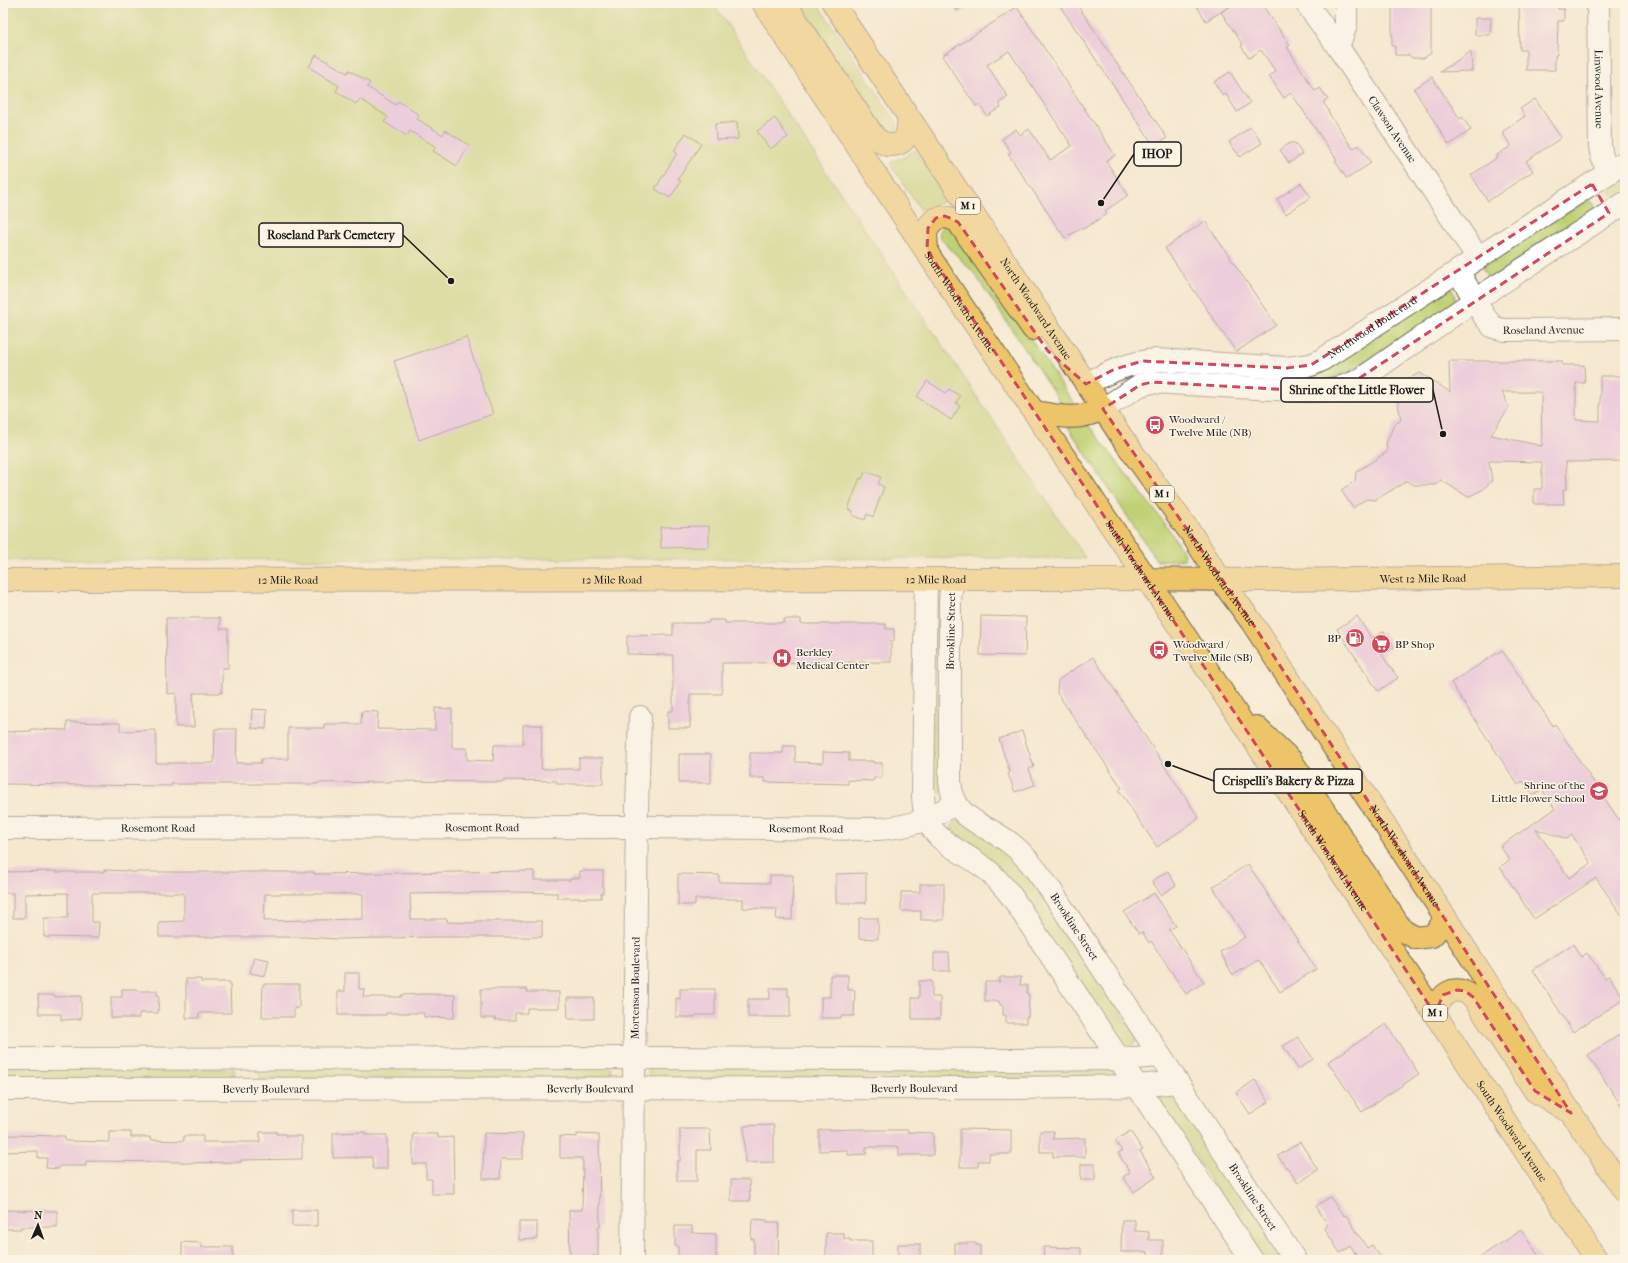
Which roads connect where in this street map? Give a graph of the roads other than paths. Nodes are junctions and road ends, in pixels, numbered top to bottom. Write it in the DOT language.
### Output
graph roads {
  1 [pos="763,3"];
  2 [pos="785,3"];
  3 [pos="833,3"];
  4 [pos="1306,3"];
  5 [pos="1346,3"];
  6 [pos="1598,3"];
  7 [pos="1338,47"];
  8 [pos="909,118"];
  9 [pos="1609,173"];
  10 [pos="1617,208"];
  11 [pos="926,250"];
  12 [pos="1478,258"];
  13 [pos="1458,271"];
  14 [pos="1475,300"];
  15 [pos="1625,329"];
  16 [pos="1086,384"];
  17 [pos="1103,409"];
  18 [pos="1035,412"];
  19 [pos="1625,576"];
  20 [pos="926,579"];
  21 [pos="952,579"];
  22 [pos="1147,579"];
  23 [pos="1220,579"];
  24 [pos="3,580"];
  25 [pos="1224,695"];
  26 [pos="640,716"];
  27 [pos="956,804"];
  28 [pos="926,820"];
  29 [pos="637,826"];
  30 [pos="3,828"];
  31 [pos="1445,916"];
  32 [pos="1435,1014"];
  33 [pos="1160,1056"];
  34 [pos="635,1058"];
  35 [pos="3,1059"];
  36 [pos="244,1059"];
  37 [pos="1121,1059"];
  38 [pos="1177,1082"];
  39 [pos="1138,1086"];
  40 [pos="634,1088"];
  41 [pos="3,1089"];
  42 [pos="244,1089"];
  43 [pos="1571,1113"];
  44 [pos="1625,1192"];
  45 [pos="632,1260"];
  46 [pos="1252,1260"];
  47 [pos="1295,1260"];
  48 [pos="1597,1260"];
  1 -- 11 [label="main road, South Woodward Avenue / M 1"];
  2 -- 8 [label="main road"];
  3 -- 8 [label="main road, North Woodward Avenue / M 1"];
  4 -- 7 [label="street, Clawson Avenue"];
  5 -- 7 [label="street"];
  6 -- 9 [label="street, Linwood Avenue"];
  7 -- 12 [label="street, Clawson Avenue"];
  8 -- 16 [label="main road, North Woodward Avenue / M 1"];
  9 -- 10 [label="street, Linwood Avenue"];
  9 -- 12 [label="street, Northwood Boulevard"];
  10 -- 14 [label="street"];
  11 -- 16 [label="main road"];
  11 -- 18 [label="main road, South Woodward Avenue / M 1"];
  12 -- 13 [label="street, Northwood Boulevard"];
  13 -- 14 [label="street, Roseland Avenue"];
  13 -- 16 [label="street, Northwood Boulevard"];
  14 -- 15 [label="street, Roseland Avenue"];
  14 -- 17 [label="street"];
  16 -- 17 [label="main road, North Woodward Avenue / M 1"];
  17 -- 18 [label="main road"];
  17 -- 23 [label="main road, North Woodward Avenue / M 1"];
  18 -- 22 [label="main road, South Woodward Avenue / M 1"];
  19 -- 23 [label="main road, West 12 Mile Road"];
  20 -- 21 [label="main road, 12 Mile Road"];
  20 -- 24 [label="main road, 12 Mile Road"];
  20 -- 28 [label="street"];
  21 -- 22 [label="main road, 12 Mile Road"];
  21 -- 27 [label="street, Brookline Street"];
  22 -- 23 [label="main road, 12 Mile Road"];
  22 -- 25 [label="main road, South Woodward Avenue / M 1"];
  23 -- 31 [label="main road, North Woodward Avenue / M 1"];
  25 -- 31 [label="main road"];
  25 -- 32 [label="main road, South Woodward Avenue / M 1"];
  26 -- 29 [label="street, Mortenson Boulevard"];
  27 -- 28 [label="street, Rosemont Road"];
  27 -- 33 [label="street, Brookline Street"];
  28 -- 29 [label="street, Rosemont Road"];
  28 -- 37 [label="street"];
  29 -- 30 [label="street, Rosemont Road"];
  29 -- 34 [label="street, Mortenson Boulevard"];
  31 -- 43 [label="main road, North Woodward Avenue / M 1"];
  32 -- 43 [label="main road"];
  32 -- 48 [label="main road, South Woodward Avenue / M 1"];
  33 -- 37 [label="street"];
  33 -- 38 [label="street, Brookline Street"];
  34 -- 36 [label="street"];
  34 -- 37 [label="street"];
  34 -- 40 [label="street, Mortenson Boulevard"];
  35 -- 36 [label="street"];
  36 -- 42 [label="street"];
  37 -- 39 [label="street"];
  38 -- 39 [label="street, Beverly Boulevard"];
  38 -- 47 [label="street, Brookline Street"];
  39 -- 40 [label="street, Beverly Boulevard"];
  39 -- 46 [label="street"];
  40 -- 42 [label="street, Beverly Boulevard"];
  40 -- 45 [label="street, Mortenson Boulevard"];
  41 -- 42 [label="street, Beverly Boulevard"];
  43 -- 44 [label="main road, North Woodward Avenue / M 1"];
}
